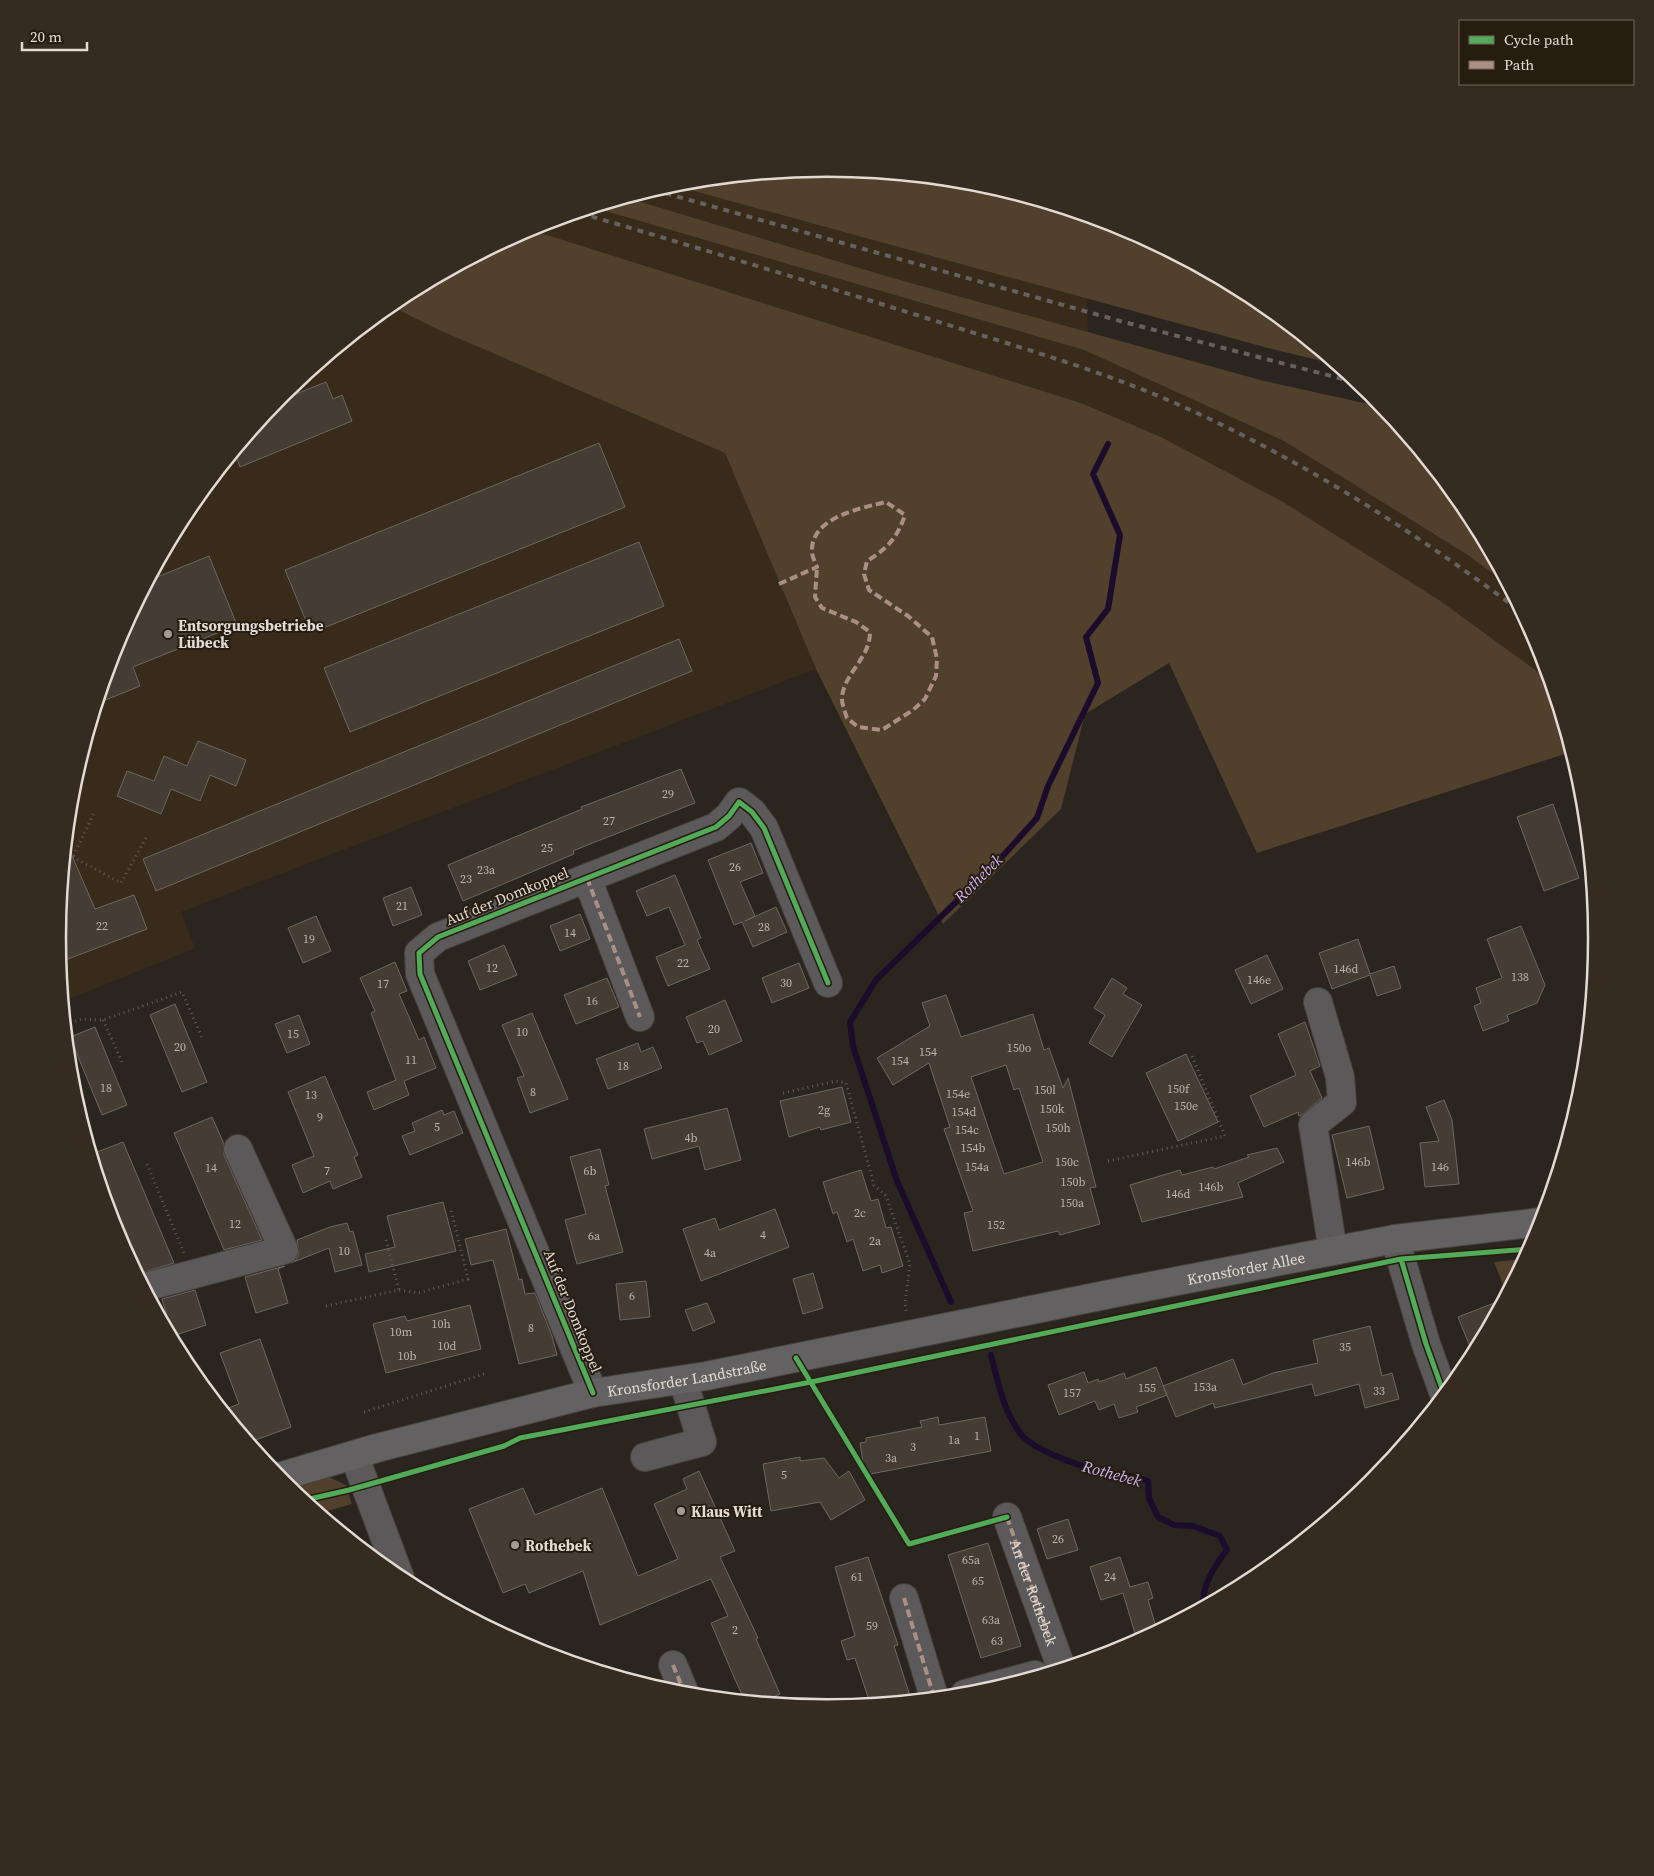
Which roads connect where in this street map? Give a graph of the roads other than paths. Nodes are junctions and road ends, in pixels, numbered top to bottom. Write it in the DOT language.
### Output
graph roads {
  1 [pos="587,878"];
  2 [pos="828,983"];
  3 [pos="1318,1002"];
  4 [pos="640,1017"];
  5 [pos="238,1149"];
  6 [pos="1532,1223"];
  7 [pos="1395,1239"];
  8 [pos="1333,1251"];
  9 [pos="151,1285"];
  10 [pos="952,1328"];
  11 [pos="684,1380"];
  12 [pos="1441,1387"];
  13 [pos="593,1393"];
  14 [pos="354,1455"];
  15 [pos="646,1457"];
  16 [pos="288,1474"];
  17 [pos="1007,1518"];
  18 [pos="395,1564"];
  19 [pos="904,1598"];
  20 [pos="1059,1662"];
  21 [pos="673,1665"];
  22 [pos="681,1684"];
  23 [pos="932,1691"];
  1 -- 2 [label="street, Auf der Domkoppel"];
  1 -- 4 [label="street, Auf der Domkoppel"];
  1 -- 13 [label="street, Auf der Domkoppel"];
  3 -- 8 [label="street"];
  5 -- 9 [label="street"];
  6 -- 7 [label="main road, Kronsforder Allee"];
  7 -- 8 [label="main road, Kronsforder Allee"];
  7 -- 12 [label="street"];
  8 -- 10 [label="main road, Kronsforder Allee"];
  10 -- 11 [label="main road, Kronsforder Landstraße"];
  11 -- 13 [label="main road, Kronsforder Landstraße"];
  11 -- 15 [label="street"];
  13 -- 14 [label="main road, Kronsforder Landstraße"];
  14 -- 16 [label="main road, Kronsforder Landstraße"];
  14 -- 18 [label="street"];
  17 -- 20 [label="street, An der Rothebek"];
  19 -- 23 [label="street"];
  21 -- 22 [label="street"];
}
